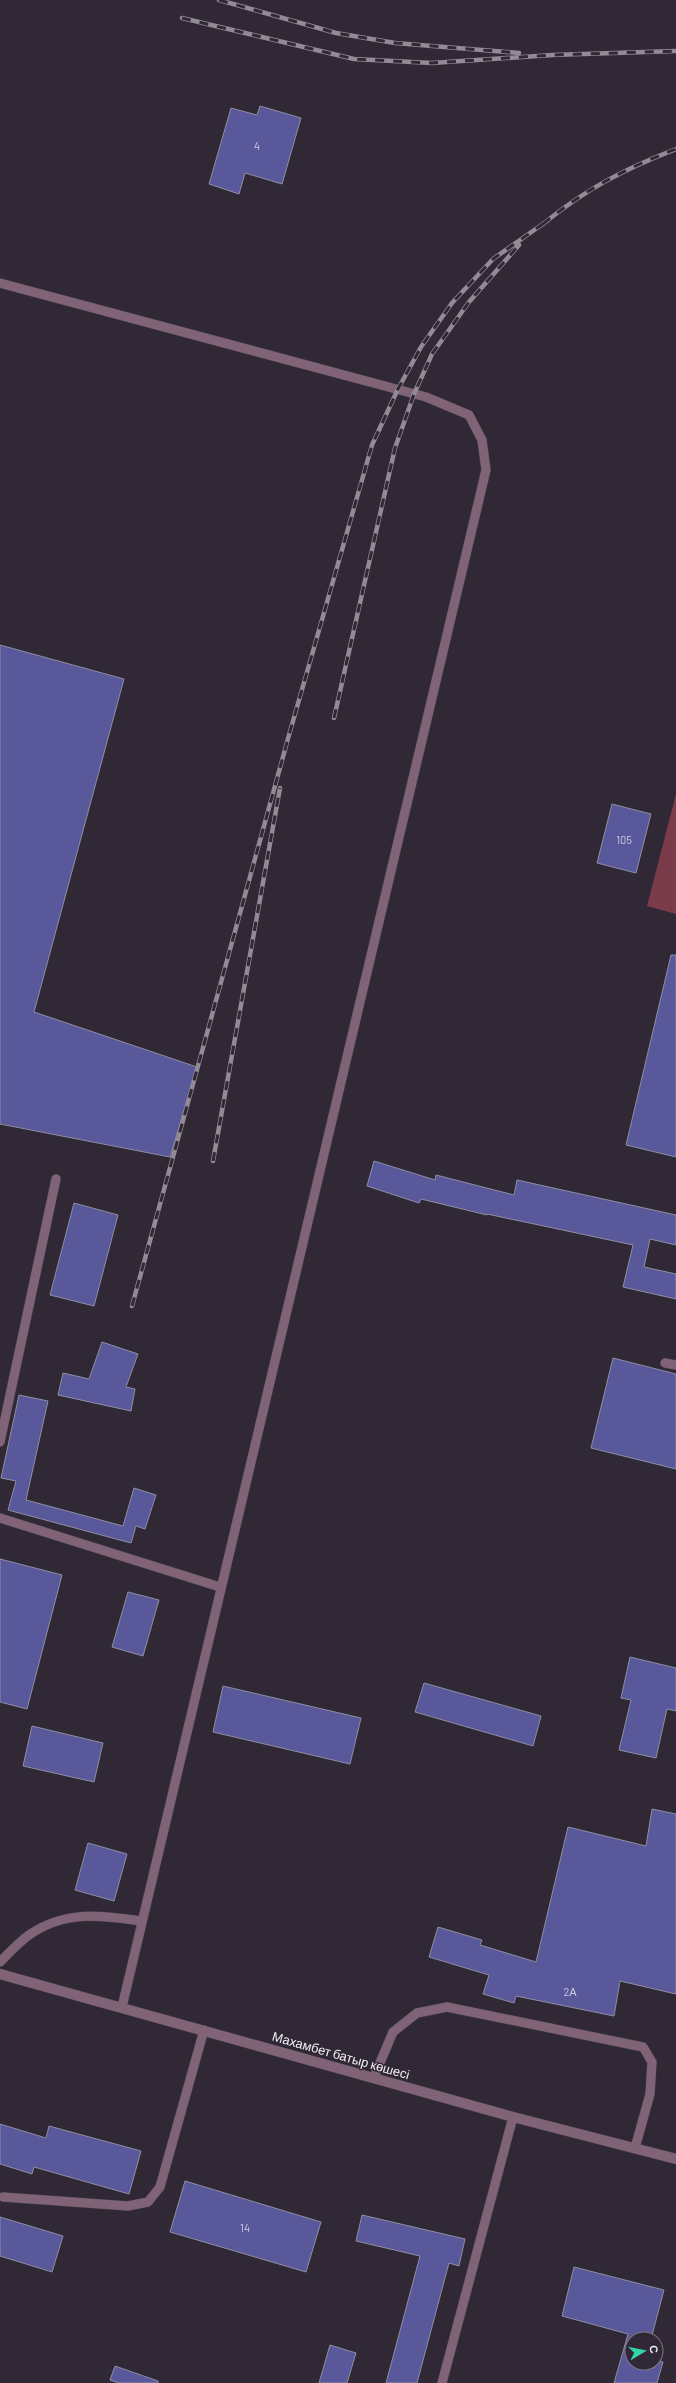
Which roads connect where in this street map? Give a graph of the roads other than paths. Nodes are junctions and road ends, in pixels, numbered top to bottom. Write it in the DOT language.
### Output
graph roads {
  1 [pos="0,284"];
  2 [pos="56,1179"];
  3 [pos="665,1363"];
  4 [pos="676,1365"];
  5 [pos="0,1442"];
  6 [pos="0,1518"];
  7 [pos="220,1587"];
  8 [pos="142,1921"];
  9 [pos="0,1962"];
  10 [pos="0,1974"];
  11 [pos="122,2007"];
  12 [pos="204,2030"];
  13 [pos="374,2077"];
  14 [pos="513,2117"];
  15 [pos="635,2148"];
  16 [pos="676,2159"];
  17 [pos="3,2197"];
  18 [pos="442,2383"];
  1 -- 7 [label="lane"];
  2 -- 5 [label="lane"];
  3 -- 4 [label="lane"];
  6 -- 7 [label="lane"];
  7 -- 8 [label="lane"];
  8 -- 9 [label="lane"];
  8 -- 11 [label="lane"];
  10 -- 11 [label="street, Махамбет батыр көшесі"];
  11 -- 12 [label="street, Махамбет батыр көшесі"];
  12 -- 13 [label="street, Махамбет батыр көшесі"];
  12 -- 17 [label="lane"];
  13 -- 14 [label="street, Махамбет батыр көшесі"];
  13 -- 15 [label="lane"];
  14 -- 15 [label="street, Махамбет батыр көшесі"];
  14 -- 18 [label="lane"];
  15 -- 16 [label="street, Махамбет батыр көшесі"];
}
